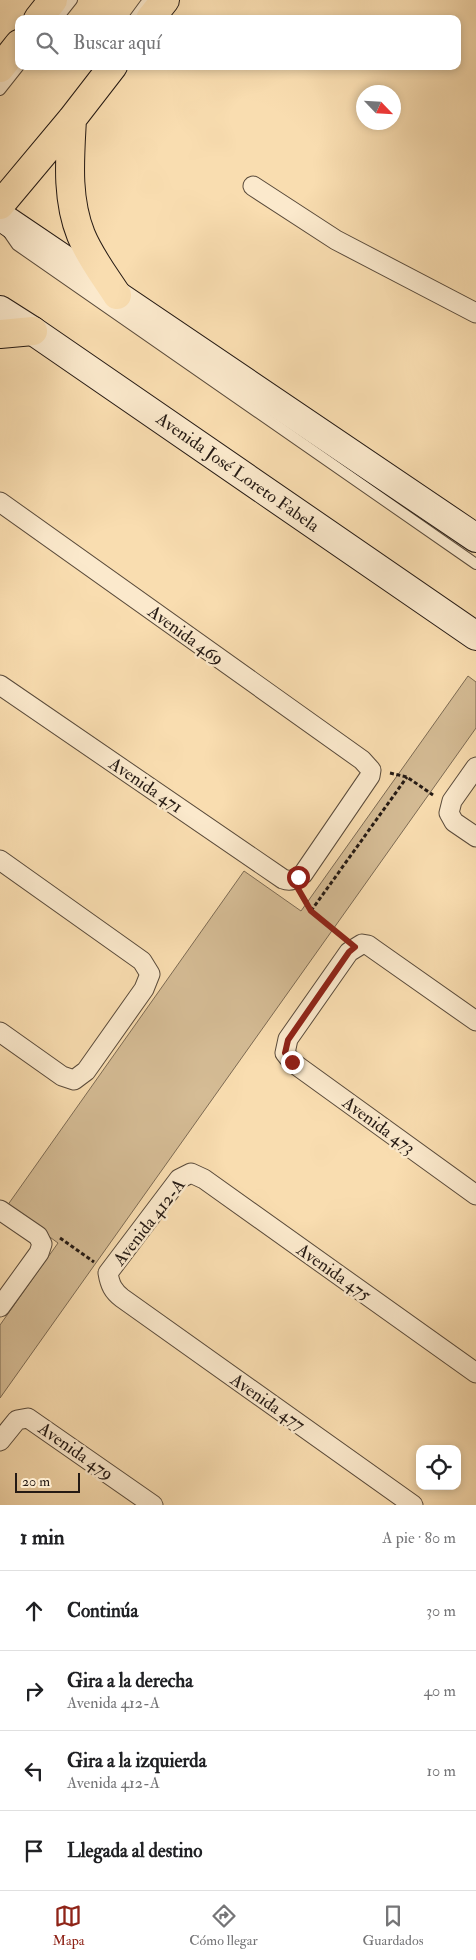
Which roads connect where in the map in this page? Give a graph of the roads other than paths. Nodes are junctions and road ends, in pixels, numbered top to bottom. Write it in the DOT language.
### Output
graph roads {
  1 [pos="53,0"];
  2 [pos="72,0"];
  3 [pos="148,0"];
  4 [pos="164,0"];
  5 [pos="41,15"];
  6 [pos="60,15"];
  7 [pos="137,15"];
  8 [pos="153,15"];
  9 [pos="15,49"];
  10 [pos="0,68"];
  11 [pos="16,70"];
  12 [pos="110,70"];
  13 [pos="0,90"];
  14 [pos="72,119"];
  15 [pos="13,173"];
  16 [pos="252,186"];
  17 [pos="0,190"];
  18 [pos="0,205"];
  19 [pos="0,216"];
  20 [pos="0,221"];
  21 [pos="117,295"];
  22 [pos="0,310"];
  23 [pos="476,313"];
  24 [pos="33,331"];
  25 [pos="0,334"];
  26 [pos="0,502"];
  27 [pos="476,538"];
  28 [pos="476,564"];
  29 [pos="476,636"];
  30 [pos="0,685"];
  31 [pos="476,767"];
  32 [pos="476,837"];
  33 [pos="0,860"];
  34 [pos="293,880"];
  35 [pos="476,1021"];
  36 [pos="0,1032"];
  37 [pos="191,1173"];
  38 [pos="476,1195"];
  39 [pos="0,1210"];
  40 [pos="122,1298"];
  41 [pos="0,1307"];
  42 [pos="476,1373"];
  43 [pos="0,1441"];
  44 [pos="153,1505"];
  45 [pos="413,1505"];
  1 -- 5 [label="main road"];
  2 -- 6 [label="lane"];
  3 -- 7 [label="lane"];
  4 -- 8 [label="main road"];
  9 -- 10 [label="main road"];
  11 -- 13 [label="lane"];
  12 -- 14 [label="main road"];
  14 -- 18 [label="main road"];
  14 -- 21 [label="main road"];
  15 -- 17 [label="lane"];
  16 -- 23 [label="street"];
  19 -- 21 [label="main road"];
  20 -- 28 [label="lane"];
  21 -- 27 [label="main road"];
  22 -- 24 [label="main road, Avenida José Loreto Fabela"];
  24 -- 25 [label="main road"];
  24 -- 29 [label="main road, Avenida José Loreto Fabela"];
  26 -- 34 [label="street, Avenida 469"];
  30 -- 34 [label="street, Avenida 471"];
  31 -- 32 [label="street"];
  33 -- 36 [label="street"];
  35 -- 38 [label="street, Avenida 473"];
  37 -- 40 [label="street, Avenida 412-A"];
  37 -- 42 [label="street, Avenida 475"];
  39 -- 41 [label="street"];
  40 -- 45 [label="street, Avenida 477"];
  43 -- 44 [label="street, Avenida 479"];
}
